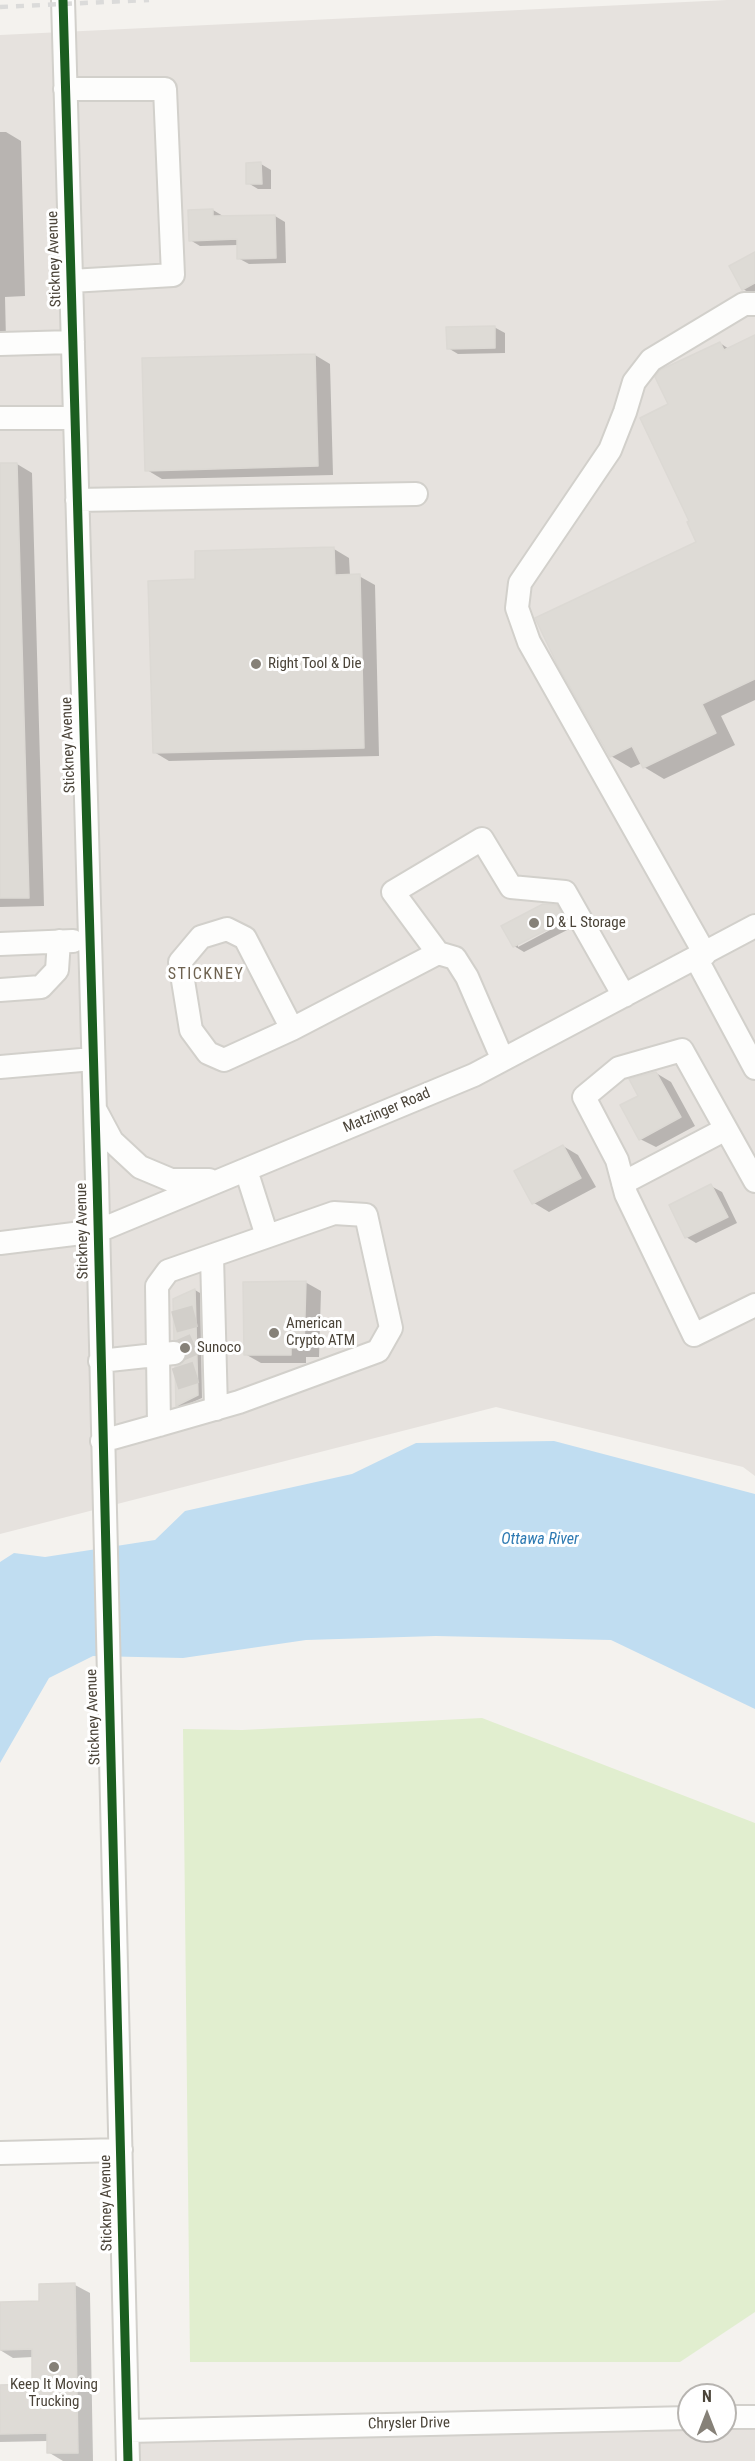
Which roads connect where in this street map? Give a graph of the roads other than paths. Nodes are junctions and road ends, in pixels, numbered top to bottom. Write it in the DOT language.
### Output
graph roads {
  1 [pos="63,0"];
  2 [pos="65,89"];
  3 [pos="71,281"];
  4 [pos="755,304"];
  5 [pos="73,342"];
  6 [pos="0,344"];
  7 [pos="0,418"];
  8 [pos="75,418"];
  9 [pos="416,494"];
  10 [pos="77,500"];
  11 [pos="755,926"];
  12 [pos="90,940"];
  13 [pos="59,941"];
  14 [pos="0,944"];
  15 [pos="438,953"];
  16 [pos="700,956"];
  17 [pos="0,990"];
  18 [pos="624,996"];
  19 [pos="292,1029"];
  20 [pos="502,1058"];
  21 [pos="93,1059"];
  22 [pos="0,1067"];
  23 [pos="755,1068"];
  24 [pos="94,1107"];
  25 [pos="726,1129"];
  26 [pos="240,1172"];
  27 [pos="755,1181"];
  28 [pos="623,1183"];
  29 [pos="98,1231"];
  30 [pos="267,1236"];
  31 [pos="0,1243"];
  32 [pos="212,1256"];
  33 [pos="755,1305"];
  34 [pos="166,1354"];
  35 [pos="100,1361"];
  36 [pos="216,1409"];
  37 [pos="159,1425"];
  38 [pos="102,1441"];
  39 [pos="121,2150"];
  40 [pos="0,2153"];
  41 [pos="737,2417"];
  42 [pos="755,2417"];
  43 [pos="677,2418"];
  44 [pos="128,2430"];
  45 [pos="128,2461"];
  1 -- 2 [label="street, Stickney Avenue"];
  2 -- 3 [label="street, Stickney Avenue"];
  2 -- 3 [label="street"];
  3 -- 5 [label="street, Stickney Avenue"];
  4 -- 16 [label="street"];
  5 -- 6 [label="street"];
  5 -- 8 [label="street, Stickney Avenue"];
  7 -- 8 [label="street"];
  8 -- 10 [label="street, Stickney Avenue"];
  9 -- 10 [label="street"];
  10 -- 12 [label="street, Stickney Avenue"];
  11 -- 16 [label="street, Matzinger Road"];
  12 -- 13 [label="street"];
  12 -- 21 [label="street, Stickney Avenue"];
  13 -- 14 [label="street"];
  13 -- 17 [label="street"];
  15 -- 18 [label="street"];
  15 -- 19 [label="street"];
  15 -- 20 [label="street"];
  16 -- 18 [label="street, Matzinger Road"];
  16 -- 23 [label="street"];
  18 -- 20 [label="street, Matzinger Road"];
  19 -- 19 [label="street"];
  20 -- 26 [label="street, Matzinger Road"];
  21 -- 22 [label="street"];
  21 -- 24 [label="street, Stickney Avenue"];
  24 -- 26 [label="street"];
  24 -- 29 [label="street, Stickney Avenue"];
  25 -- 27 [label="street"];
  25 -- 28 [label="street"];
  25 -- 28 [label="street"];
  26 -- 29 [label="street, Matzinger Road"];
  26 -- 30 [label="street"];
  28 -- 33 [label="street"];
  29 -- 31 [label="street, Matzinger Road"];
  29 -- 35 [label="street, Stickney Avenue"];
  30 -- 32 [label="street"];
  30 -- 36 [label="street"];
  32 -- 34 [label="street"];
  32 -- 36 [label="street"];
  34 -- 35 [label="street"];
  34 -- 37 [label="street"];
  35 -- 38 [label="street, Stickney Avenue"];
  36 -- 37 [label="street"];
  37 -- 38 [label="street"];
  38 -- 39 [label="street, Stickney Avenue"];
  39 -- 40 [label="street"];
  39 -- 44 [label="street, Stickney Avenue"];
  41 -- 42 [label="street"];
  43 -- 44 [label="street, Chrysler Drive"];
  44 -- 45 [label="street, Stickney Avenue"];
}
